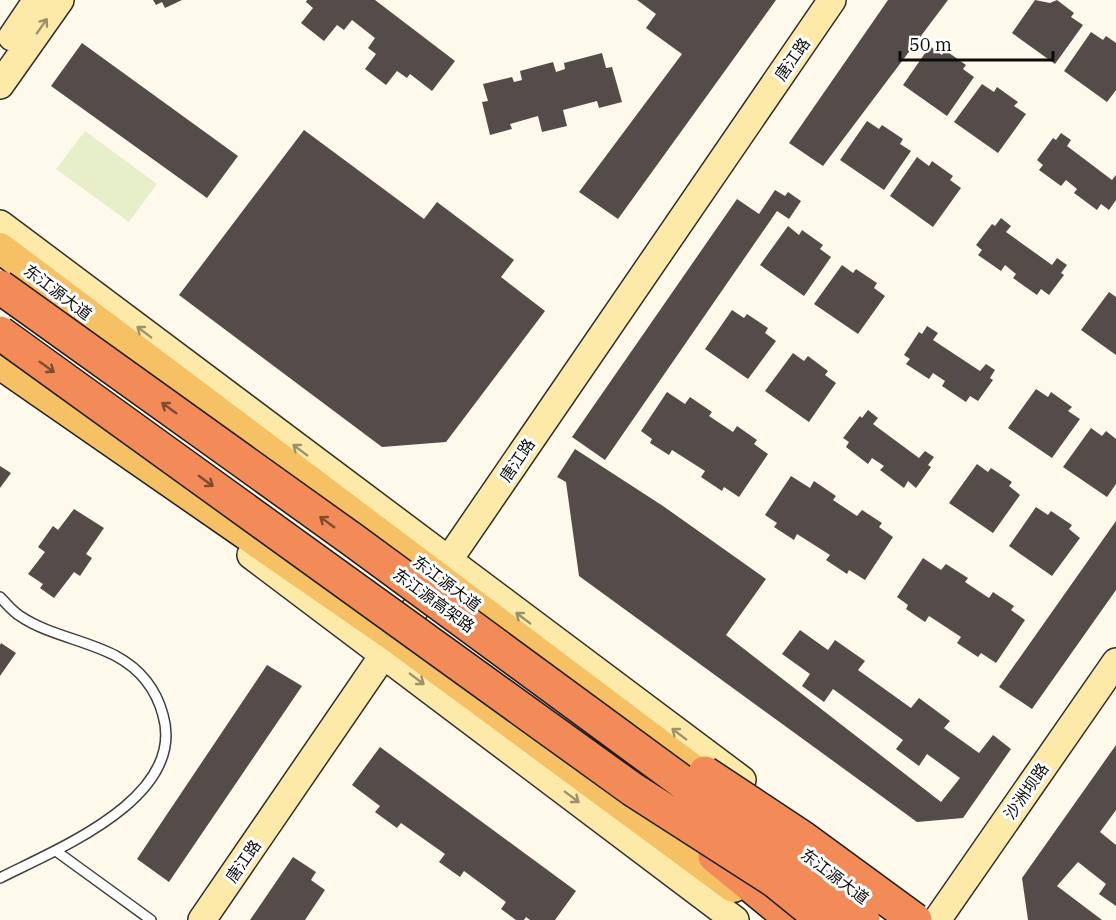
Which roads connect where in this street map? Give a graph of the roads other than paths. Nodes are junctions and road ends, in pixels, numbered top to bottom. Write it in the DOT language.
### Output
graph roads {
  1 [pos="37,0"];
  2 [pos="60,0"];
  3 [pos="832,0"];
  4 [pos="0,56"];
  5 [pos="0,86"];
  6 [pos="0,224"];
  7 [pos="0,248"];
  8 [pos="0,287"];
  9 [pos="0,333"];
  10 [pos="0,366"];
  11 [pos="354,540"];
  12 [pos="443,569"];
  13 [pos="0,597"];
  14 [pos="391,647"];
  15 [pos="1116,662"];
  16 [pos="632,789"];
  17 [pos="56,851"];
  18 [pos="0,878"];
  19 [pos="151,920"];
  20 [pos="202,920"];
  21 [pos="735,920"];
  22 [pos="776,920"];
  23 [pos="793,920"];
  24 [pos="823,920"];
  25 [pos="863,920"];
  26 [pos="893,920"];
  27 [pos="915,920"];
  28 [pos="928,920"];
  29 [pos="937,920"];
  1 -- 4 [label="street"];
  5 -- 2 [label="street, one-way"];
  3 -- 12 [label="street, 唐江路"];
  12 -- 6 [label="street, one-way"];
  7 -- 12 [label="main road, 东江源大道"];
  11 -- 8 [label="highway, 东江源高架路, one-way, bridge"];
  9 -- 16 [label="highway, one-way, bridge"];
  10 -- 14 [label="main road"];
  11 -- 25 [label="highway, 东江源高架路, bridge"];
  11 -- 27 [label="highway, bridge"];
  12 -- 14 [label="street, 唐江路"];
  12 -- 26 [label="main road, 东江源大道"];
  28 -- 12 [label="street, one-way"];
  13 -- 17 [label="lane"];
  14 -- 20 [label="street, 唐江路"];
  14 -- 21 [label="street, one-way"];
  14 -- 22 [label="main road"];
  15 -- 29 [label="street, 沙洲坝路"];
  16 -- 23 [label="highway, bridge"];
  16 -- 24 [label="highway, bridge"];
  17 -- 18 [label="lane"];
  17 -- 19 [label="lane"];
}
